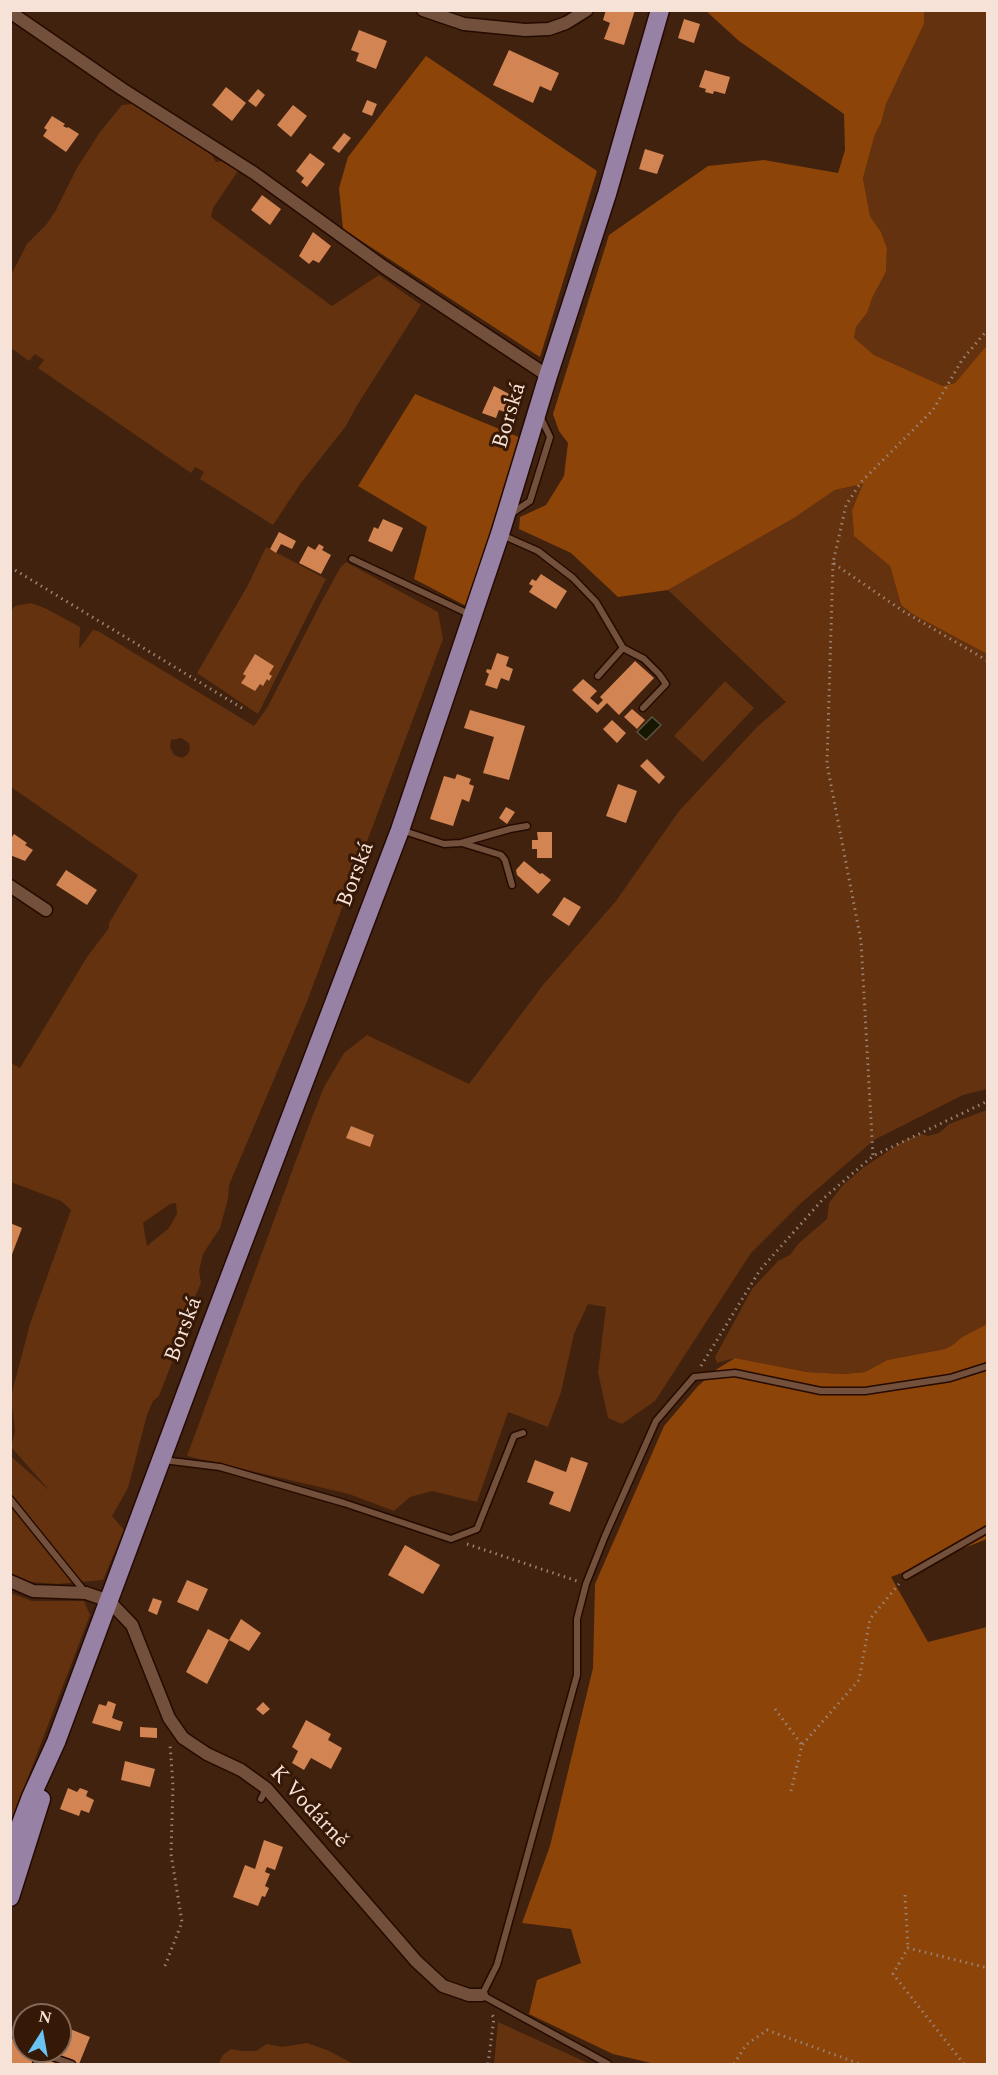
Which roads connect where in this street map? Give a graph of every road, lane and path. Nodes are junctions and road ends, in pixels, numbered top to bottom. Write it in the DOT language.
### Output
graph roads {
  1 [pos="423,10"];
  2 [pos="587,10"];
  3 [pos="660,10"];
  4 [pos="10,12"];
  5 [pos="987,329"];
  6 [pos="548,376"];
  7 [pos="503,526"];
  8 [pos="352,559"];
  9 [pos="833,563"];
  10 [pos="10,567"];
  11 [pos="474,616"];
  12 [pos="623,648"];
  13 [pos="987,661"];
  14 [pos="598,676"];
  15 [pos="242,708"];
  16 [pos="643,708"];
  17 [pos="526,826"];
  18 [pos="400,830"];
  19 [pos="461,843"];
  20 [pos="512,885"];
  21 [pos="10,886"];
  22 [pos="46,910"];
  23 [pos="987,1101"];
  24 [pos="873,1156"];
  25 [pos="987,1366"];
  26 [pos="694,1377"];
  27 [pos="523,1433"];
  28 [pos="162,1460"];
  29 [pos="10,1499"];
  30 [pos="987,1528"];
  31 [pos="451,1539"];
  32 [pos="906,1576"];
  33 [pos="10,1581"];
  34 [pos="586,1584"];
  35 [pos="86,1593"];
  36 [pos="109,1601"];
  37 [pos="776,1709"];
  38 [pos="169,1718"];
  39 [pos="56,1742"];
  40 [pos="802,1745"];
  41 [pos="791,1791"];
  42 [pos="10,1853"];
  43 [pos="905,1895"];
  44 [pos="10,1897"];
  45 [pos="908,1948"];
  46 [pos="165,1966"];
  47 [pos="987,1968"];
  48 [pos="482,1995"];
  49 [pos="36,2064"];
  50 [pos="72,2064"];
  51 [pos="488,2064"];
  52 [pos="608,2064"];
  53 [pos="734,2064"];
  54 [pos="860,2064"];
  55 [pos="963,2064"];
  1 -- 2 [label="street"];
  3 -- 6 [label="main road, Borská"];
  4 -- 6 [label="street"];
  5 -- 9 [label="path"];
  6 -- 7 [label="main road, Borská"];
  7 -- 11 [label="main road, Borská"];
  7 -- 12 [label="lane"];
  8 -- 11 [label="lane"];
  9 -- 13 [label="path"];
  9 -- 24 [label="path"];
  10 -- 15 [label="path"];
  11 -- 18 [label="main road, Borská"];
  12 -- 14 [label="lane"];
  12 -- 16 [label="lane"];
  17 -- 19 [label="lane"];
  18 -- 19 [label="lane"];
  18 -- 28 [label="main road, Borská"];
  19 -- 20 [label="lane"];
  21 -- 22 [label="street"];
  23 -- 24 [label="path"];
  24 -- 26 [label="path"];
  25 -- 26 [label="lane"];
  26 -- 34 [label="lane"];
  27 -- 31 [label="lane"];
  28 -- 31 [label="lane"];
  28 -- 36 [label="main road, Borská"];
  29 -- 35 [label="lane"];
  30 -- 32 [label="lane"];
  31 -- 34 [label="path"];
  32 -- 40 [label="path"];
  33 -- 35 [label="street"];
  34 -- 48 [label="lane"];
  35 -- 36 [label="street"];
  36 -- 38 [label="street, K Vodárně"];
  36 -- 39 [label="main road, Borská"];
  37 -- 40 [label="path"];
  38 -- 46 [label="path"];
  38 -- 48 [label="street, K Vodárně"];
  39 -- 42 [label="main road, Borská"];
  39 -- 44 [label="main road, Borská"];
  40 -- 41 [label="path"];
  43 -- 45 [label="path"];
  45 -- 47 [label="path"];
  45 -- 55 [label="path"];
  48 -- 51 [label="path"];
  48 -- 52 [label="lane"];
  49 -- 50 [label="lane"];
  53 -- 54 [label="path"];
}
